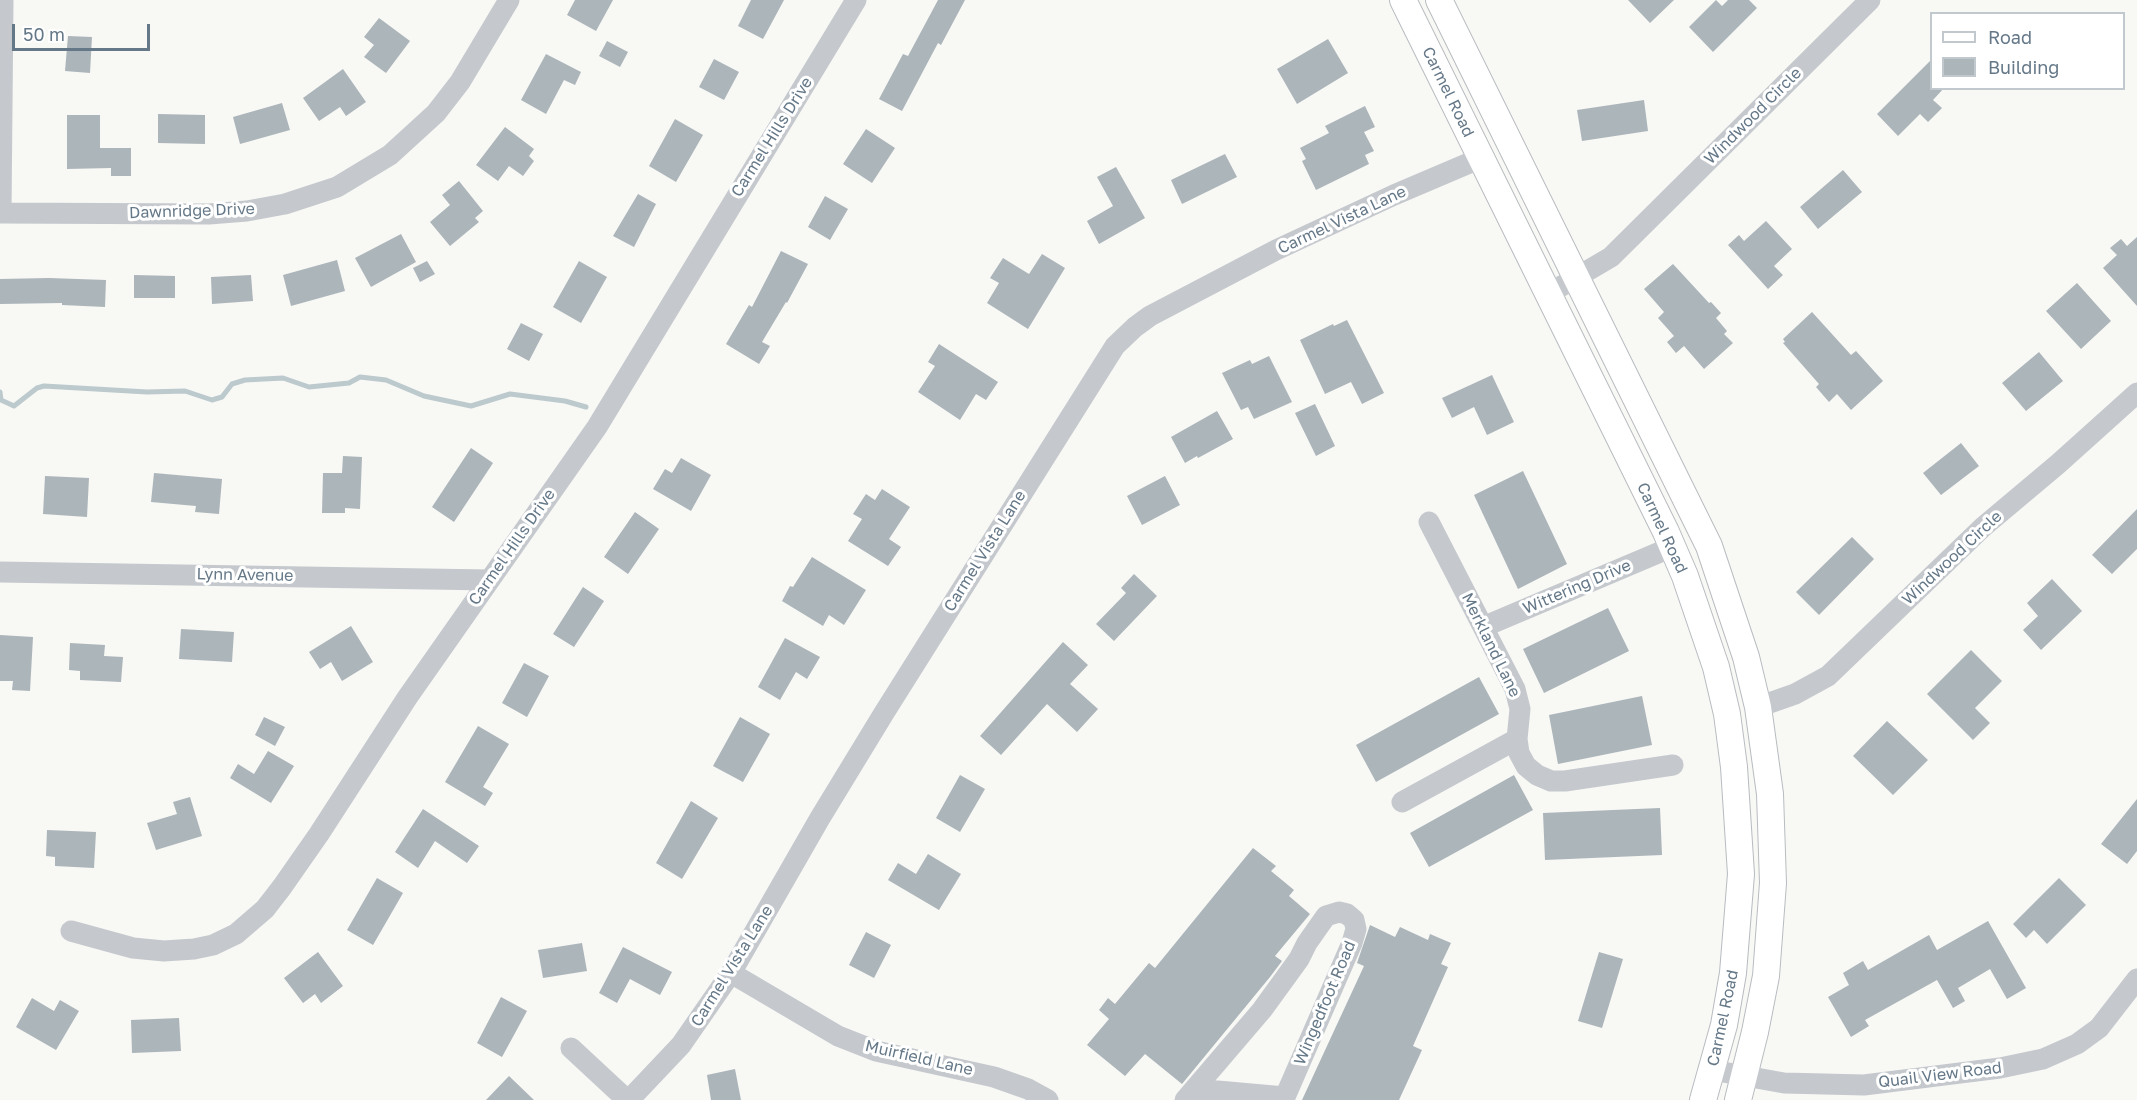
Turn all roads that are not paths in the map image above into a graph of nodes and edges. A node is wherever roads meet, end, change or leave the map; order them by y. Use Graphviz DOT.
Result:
graph roads {
  1 [pos="3,0"];
  2 [pos="509,0"];
  3 [pos="856,0"];
  4 [pos="1403,0"];
  5 [pos="1439,0"];
  6 [pos="1870,0"];
  7 [pos="1481,158"];
  8 [pos="1,213"];
  9 [pos="1577,279"];
  10 [pos="1548,294"];
  11 [pos="2137,393"];
  12 [pos="1429,522"];
  13 [pos="1672,547"];
  14 [pos="0,572"];
  15 [pos="489,580"];
  16 [pos="1482,627"];
  17 [pos="1758,707"];
  18 [pos="1517,739"];
  19 [pos="1673,765"];
  20 [pos="1402,802"];
  21 [pos="71,931"];
  22 [pos="731,973"];
  23 [pos="2137,979"];
  24 [pos="571,1048"];
  25 [pos="1712,1070"];
  26 [pos="1741,1088"];
  27 [pos="1190,1094"];
  28 [pos="628,1100"];
  29 [pos="1048,1100"];
  30 [pos="1703,1100"];
  1 -- 8 [label="street"];
  2 -- 8 [label="street, Dawnridge Drive"];
  3 -- 15 [label="street, Carmel Hills Drive"];
  4 -- 7 [label="main road, Carmel Road"];
  5 -- 9 [label="main road, Carmel Road"];
  6 -- 9 [label="street, Windwood Circle"];
  7 -- 10 [label="main road, Carmel Road"];
  7 -- 22 [label="street, Carmel Vista Lane"];
  9 -- 10 [label="street, Windwood Circle"];
  9 -- 17 [label="main road, Carmel Road"];
  10 -- 13 [label="main road, Carmel Road"];
  11 -- 17 [label="street, Windwood Circle"];
  12 -- 16 [label="street, Merkland Lane"];
  13 -- 16 [label="street, Wittering Drive"];
  13 -- 25 [label="main road, Carmel Road"];
  14 -- 15 [label="street, Lynn Avenue"];
  15 -- 21 [label="street, Carmel Hills Drive"];
  16 -- 18 [label="street, Merkland Lane"];
  17 -- 26 [label="main road, Carmel Road"];
  18 -- 19 [label="street, Merkland Lane"];
  18 -- 20 [label="street"];
  22 -- 28 [label="street, Carmel Vista Lane"];
  22 -- 29 [label="street, Muirfield Lane"];
  23 -- 26 [label="street, Quail View Road"];
  24 -- 28 [label="street"];
  25 -- 26 [label="street, Quail View Road"];
  25 -- 30 [label="main road, Carmel Road"];
  27 -- 27 [label="street, Wingedfoot Road"];
}
